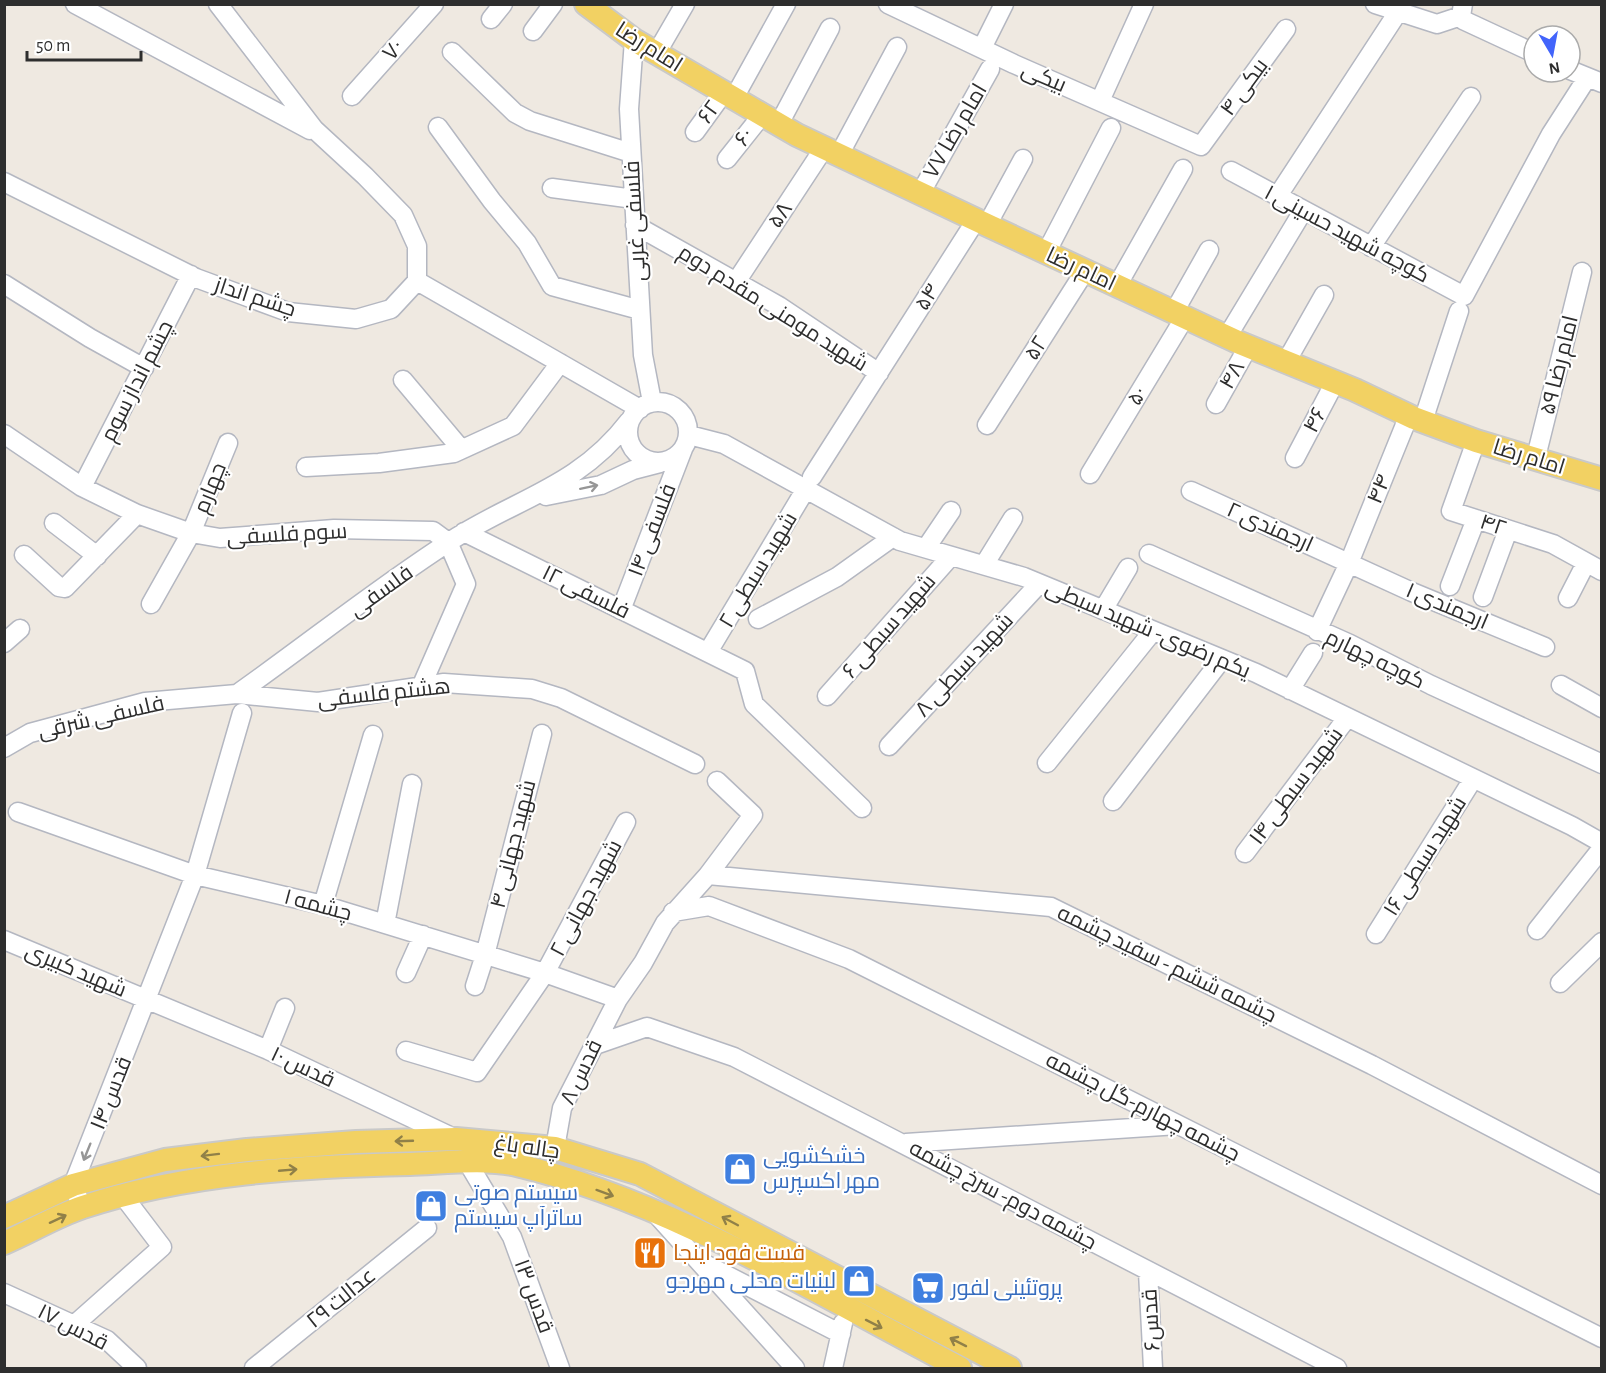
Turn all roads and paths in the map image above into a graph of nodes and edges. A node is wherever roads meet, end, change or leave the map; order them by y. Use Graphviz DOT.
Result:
graph roads {
  1 [pos="75,4"];
  2 [pos="218,4"];
  3 [pos="434,4"];
  4 [pos="554,4"];
  5 [pos="586,4"];
  6 [pos="685,4"];
  7 [pos="786,4"];
  8 [pos="888,4"];
  9 [pos="1005,4"];
  10 [pos="1144,4"];
  11 [pos="1375,4"];
  12 [pos="1462,10"];
  13 [pos="1398,12"];
  14 [pos="830,27"];
  15 [pos="1286,29"];
  16 [pos="533,31"];
  17 [pos="634,40"];
  18 [pos="897,46"];
  19 [pos="1522,47"];
  20 [pos="982,48"];
  21 [pos="452,52"];
  22 [pos="657,54"];
  23 [pos="990,69"];
  24 [pos="1586,77"];
  25 [pos="729,95"];
  26 [pos="352,96"];
  27 [pos="1471,97"];
  28 [pos="1100,101"];
  29 [pos="770,119"];
  30 [pos="438,127"];
  31 [pos="1111,128"];
  32 [pos="695,132"];
  33 [pos="322,136"];
  34 [pos="1201,146"];
  35 [pos="832,151"];
  36 [pos="632,153"];
  37 [pos="726,159"];
  38 [pos="1023,159"];
  39 [pos="1183,169"];
  40 [pos="1231,171"];
  41 [pos="4,182"];
  42 [pos="552,188"];
  43 [pos="920,194"];
  44 [pos="1277,198"];
  45 [pos="634,199"];
  46 [pos="1303,211"];
  47 [pos="981,223"];
  48 [pos="635,225"];
  49 [pos="1371,247"];
  50 [pos="1209,250"];
  51 [pos="1046,253"];
  52 [pos="1085,271"];
  53 [pos="1582,272"];
  54 [pos="191,275"];
  55 [pos="417,281"];
  56 [pos="736,282"];
  57 [pos="4,284"];
  58 [pos="1117,286"];
  59 [pos="1324,296"];
  60 [pos="1461,304"];
  61 [pos="640,310"];
  62 [pos="1179,315"];
  63 [pos="1227,337"];
  64 [pos="1248,347"];
  65 [pos="1286,362"];
  66 [pos="560,363"];
  67 [pos="144,368"];
  68 [pos="879,373"];
  69 [pos="403,380"];
  70 [pos="1335,382"];
  71 [pos="1216,404"];
  72 [pos="640,411"];
  73 [pos="1416,418"];
  74 [pos="987,424"];
  75 [pos="4,434"];
  76 [pos="1476,441"];
  77 [pos="686,442"];
  78 [pos="228,443"];
  79 [pos="461,449"];
  80 [pos="1536,457"];
  81 [pos="1295,458"];
  82 [pos="665,462"];
  83 [pos="306,467"];
  84 [pos="1090,474"];
  85 [pos="1602,479"];
  86 [pos="809,482"];
  87 [pos="82,487"];
  88 [pos="1191,492"];
  89 [pos="532,499"];
  90 [pos="951,511"];
  91 [pos="137,514"];
  92 [pos="1013,518"];
  93 [pos="1476,519"];
  94 [pos="54,523"];
  95 [pos="1508,530"];
  96 [pos="191,532"];
  97 [pos="464,532"];
  98 [pos="893,537"];
  99 [pos="448,542"];
  100 [pos="926,548"];
  101 [pos="1149,554"];
  102 [pos="24,555"];
  103 [pos="97,556"];
  104 [pos="951,556"];
  105 [pos="1349,563"];
  106 [pos="984,565"];
  107 [pos="1594,567"];
  108 [pos="1128,568"];
  109 [pos="1039,584"];
  110 [pos="1450,586"];
  111 [pos="1483,597"];
  112 [pos="1568,598"];
  113 [pos="151,604"];
  114 [pos="621,610"];
  115 [pos="1103,610"];
  116 [pos="758,619"];
  117 [pos="20,629"];
  118 [pos="1153,631"];
  119 [pos="1317,631"];
  120 [pos="4,642"];
  121 [pos="1545,647"];
  122 [pos="708,652"];
  123 [pos="1313,653"];
  124 [pos="1221,659"];
  125 [pos="1561,685"];
  126 [pos="421,687"];
  127 [pos="1290,690"];
  128 [pos="237,694"];
  129 [pos="827,696"];
  130 [pos="1602,708"];
  131 [pos="242,712"];
  132 [pos="1347,718"];
  133 [pos="542,734"];
  134 [pos="373,735"];
  135 [pos="889,746"];
  136 [pos="4,748"];
  137 [pos="1047,763"];
  138 [pos="695,764"];
  139 [pos="1602,764"];
  140 [pos="1473,779"];
  141 [pos="717,781"];
  142 [pos="412,784"];
  143 [pos="1113,801"];
  144 [pos="862,808"];
  145 [pos="18,812"];
  146 [pos="626,822"];
  147 [pos="1602,843"];
  148 [pos="1602,848"];
  149 [pos="1245,853"];
  150 [pos="195,875"];
  151 [pos="708,875"];
  152 [pos="323,905"];
  153 [pos="674,912"];
  154 [pos="385,924"];
  155 [pos="1537,930"];
  156 [pos="1376,934"];
  157 [pos="423,935"];
  158 [pos="4,940"];
  159 [pos="1602,942"];
  160 [pos="485,955"];
  161 [pos="406,973"];
  162 [pos="545,973"];
  163 [pos="1560,983"];
  164 [pos="475,986"];
  165 [pos="618,999"];
  166 [pos="148,1000"];
  167 [pos="285,1008"];
  168 [pos="595,1045"];
  169 [pos="268,1050"];
  170 [pos="406,1051"];
  171 [pos="1180,1125"];
  172 [pos="456,1139"];
  173 [pos="904,1143"];
  174 [pos="555,1148"];
  175 [pos="468,1163"];
  176 [pos="73,1185"];
  177 [pos="1602,1185"];
  178 [pos="124,1197"];
  179 [pos="82,1207"];
  180 [pos="655,1213"];
  181 [pos="4,1217"];
  182 [pos="427,1228"];
  183 [pos="4,1244"];
  184 [pos="693,1258"];
  185 [pos="1148,1272"];
  186 [pos="4,1293"];
  187 [pos="846,1309"];
  188 [pos="74,1325"];
  189 [pos="841,1334"];
  190 [pos="1602,1338"];
  191 [pos="556,1366"];
  192 [pos="137,1368"];
  193 [pos="254,1368"];
  194 [pos="795,1368"];
  195 [pos="834,1368"];
  196 [pos="960,1368"];
  197 [pos="1010,1368"];
  198 [pos="1153,1368"];
  199 [pos="1337,1368"];
  1 -- 33 [label="street"];
  2 -- 33 [label="street"];
  3 -- 26 [label="street, ۷۰"];
  4 -- 16 [label="street"];
  5 -- 17 [label="main road, امام رضا"];
  6 -- 22 [label="street"];
  7 -- 25 [label="street, ۶۲"];
  8 -- 20 [label="street, بیکی"];
  9 -- 20 [label="street"];
  10 -- 28 [label="street"];
  11 -- 13 [label="street"];
  12 -- 13 [label="street"];
  12 -- 19 [label="street"];
  13 -- 44 [label="street"];
  14 -- 29 [label="street, ۶۰"];
  15 -- 34 [label="street, ۴ بیکی"];
  17 -- 22 [label="main road, امام رضا"];
  17 -- 36 [label="street, فلسفی غربی"];
  18 -- 35 [label="street, ۵۸"];
  20 -- 28 [label="street, بیکی"];
  21 -- 36 [label="street"];
  22 -- 25 [label="main road, امام رضا"];
  23 -- 43 [label="street, امام رضا ۷۷"];
  24 -- 60 [label="street, ۴۴"];
  25 -- 29 [label="main road, امام رضا"];
  25 -- 32 [label="street, ۶۲"];
  27 -- 49 [label="street"];
  28 -- 34 [label="street, بیکی"];
  29 -- 35 [label="main road, امام رضا"];
  29 -- 37 [label="street, ۶۰"];
  30 -- 61 [label="street"];
  31 -- 51 [label="street"];
  33 -- 55 [label="street"];
  35 -- 43 [label="main road, امام رضا"];
  35 -- 56 [label="street, ۵۸"];
  36 -- 45 [label="street, فلسفی غربی"];
  38 -- 47 [label="street, ۵۴"];
  39 -- 58 [label="street"];
  40 -- 44 [label="street, کوچه شهید حسینی ۱"];
  41 -- 54 [label="street, چشم انداز"];
  42 -- 45 [label="street"];
  43 -- 47 [label="main road, امام رضا"];
  44 -- 46 [label="street, کوچه شهید حسینی ۱"];
  45 -- 48 [label="street, فلسفی غربی"];
  46 -- 49 [label="street, کوچه شهید حسینی ۱"];
  46 -- 63 [label="street"];
  47 -- 51 [label="main road, امام رضا"];
  47 -- 68 [label="street, ۵۴"];
  48 -- 56 [label="street, شهید مومنی مقدم دوم"];
  48 -- 61 [label="street, فلسفی غربی"];
  49 -- 60 [label="street, کوچه شهید حسینی ۱"];
  50 -- 62 [label="street, ۵۰"];
  51 -- 52 [label="main road, امام رضا"];
  52 -- 58 [label="main road, امام رضا"];
  52 -- 74 [label="street, ۵۲"];
  53 -- 80 [label="street, ۵۹ امام رضا"];
  54 -- 55 [label="street, چشم انداز"];
  54 -- 67 [label="street, چشم انداز سوم"];
  55 -- 66 [label="street"];
  56 -- 68 [label="street, شهید مومنی مقدم دوم"];
  57 -- 67 [label="street"];
  58 -- 62 [label="main road, امام رضا"];
  59 -- 65 [label="street"];
  60 -- 73 [label="street, ۴۴"];
  61 -- 72 [label="street, فلسفی غربی"];
  62 -- 63 [label="main road, امام رضا"];
  62 -- 84 [label="street, ۵۰"];
  63 -- 64 [label="main road, امام رضا"];
  64 -- 65 [label="main road, امام رضا"];
  64 -- 71 [label="street, ۴۸"];
  65 -- 70 [label="main road, امام رضا"];
  66 -- 72 [label="street"];
  66 -- 79 [label="street"];
  67 -- 87 [label="street, چشم انداز سوم"];
  68 -- 86 [label="street, ۵۴"];
  69 -- 79 [label="street"];
  70 -- 73 [label="main road, امام رضا"];
  70 -- 81 [label="street, ۴۶"];
  72 -- 77 [label="street"];
  72 -- 82 [label="street"];
  72 -- 89 [label="street"];
  73 -- 76 [label="main road, امام رضا"];
  73 -- 105 [label="street, ۴۴"];
  75 -- 87 [label="street, سوم فلسفی"];
  76 -- 80 [label="main road, امام رضا"];
  76 -- 93 [label="street, ۴۲"];
  77 -- 82 [label="street"];
  77 -- 86 [label="street, یکم رضوی- شهید سبطی"];
  77 -- 114 [label="street, ۱۴ فلسفی"];
  78 -- 96 [label="street, چهارم"];
  79 -- 83 [label="street"];
  80 -- 85 [label="main road, امام رضا"];
  89 -- 82 [label="street, one-way"];
  86 -- 98 [label="street, یکم رضوی- شهید سبطی"];
  86 -- 122 [label="street, ۲ شهید سبطی"];
  87 -- 91 [label="street, سوم فلسفی"];
  88 -- 105 [label="street, ۲ ارجمندی"];
  89 -- 97 [label="street, فلسفی"];
  90 -- 100 [label="street"];
  91 -- 96 [label="street, سوم فلسفی"];
  91 -- 103 [label="street"];
  92 -- 106 [label="street"];
  93 -- 95 [label="street, ۴۲"];
  93 -- 110 [label="street"];
  94 -- 103 [label="street"];
  95 -- 107 [label="street, ۴۲"];
  95 -- 111 [label="street"];
  96 -- 99 [label="street, سوم فلسفی"];
  96 -- 113 [label="street, چهارم"];
  97 -- 99 [label="street, فلسفی"];
  97 -- 114 [label="street, ۱۲ فلسفی"];
  98 -- 100 [label="street, یکم رضوی- شهید سبطی"];
  98 -- 116 [label="street"];
  99 -- 126 [label="street"];
  99 -- 128 [label="street, فلسفی"];
  100 -- 104 [label="street, یکم رضوی- شهید سبطی"];
  101 -- 119 [label="street, کوچه چهارم"];
  102 -- 103 [label="street"];
  104 -- 106 [label="street, یکم رضوی- شهید سبطی"];
  104 -- 129 [label="street, ۶ شهید سبطی"];
  105 -- 119 [label="street, ۴۴"];
  105 -- 121 [label="street, ۱ ارجمندی"];
  106 -- 109 [label="street, یکم رضوی- شهید سبطی"];
  107 -- 112 [label="street"];
  108 -- 115 [label="street"];
  109 -- 115 [label="street, یکم رضوی- شهید سبطی"];
  109 -- 135 [label="street, ۸ شهید سبطی"];
  114 -- 122 [label="street, ۱۲ فلسفی"];
  115 -- 118 [label="street, یکم رضوی- شهید سبطی"];
  117 -- 120 [label="street"];
  118 -- 124 [label="street, یکم رضوی- شهید سبطی"];
  118 -- 137 [label="street"];
  119 -- 139 [label="street, کوچه چهارم"];
  122 -- 144 [label="street, ۱۲ فلسفی"];
  123 -- 127 [label="street"];
  124 -- 127 [label="street, یکم رضوی- شهید سبطی"];
  124 -- 143 [label="street"];
  125 -- 130 [label="street"];
  126 -- 128 [label="street, هشتم فلسفی"];
  126 -- 138 [label="street, هشتم فلسفی"];
  127 -- 132 [label="street, یکم رضوی- شهید سبطی"];
  128 -- 136 [label="street, فلسفی شرقی"];
  131 -- 150 [label="street, قدس ۱۴"];
  132 -- 140 [label="street, یکم رضوی- شهید سبطی"];
  132 -- 149 [label="street, شهید سبطی ۱۴"];
  133 -- 160 [label="street, ۴ شهید جهانی"];
  134 -- 152 [label="street"];
  140 -- 147 [label="street, یکم رضوی- شهید سبطی"];
  140 -- 156 [label="street, شهید سبطی ۱۶"];
  141 -- 151 [label="street"];
  142 -- 154 [label="street"];
  145 -- 150 [label="street, چشمه ۱"];
  146 -- 162 [label="street, ۲ شهید جهانی"];
  148 -- 155 [label="street"];
  150 -- 152 [label="street, چشمه ۱"];
  150 -- 166 [label="street, قدس ۱۴"];
  151 -- 153 [label="street"];
  151 -- 177 [label="street, چشمه ششم - سفید چشمه"];
  152 -- 154 [label="street, چشمه ۱"];
  153 -- 165 [label="street, قدس ۸"];
  153 -- 171 [label="street, چشمه چهارم-گل چشمه"];
  154 -- 157 [label="street, چشمه ۱"];
  157 -- 160 [label="street, چشمه ۱"];
  157 -- 161 [label="street"];
  158 -- 166 [label="street, شهید کبیری"];
  159 -- 163 [label="street"];
  160 -- 162 [label="street, چشمه ۱"];
  160 -- 164 [label="street, ۴ شهید جهانی"];
  162 -- 165 [label="street, چشمه ۱"];
  162 -- 170 [label="street, ۲ شهید جهانی"];
  165 -- 168 [label="street, قدس ۸"];
  166 -- 169 [label="street, قدس ۱۰"];
  166 -- 176 [label="street, قدس ۱۴, one-way"];
  167 -- 169 [label="street"];
  168 -- 173 [label="street, چشمه دوم- سرخ چشمه"];
  168 -- 174 [label="street, قدس ۸"];
  169 -- 172 [label="street, قدس ۱۰"];
  171 -- 173 [label="street"];
  171 -- 190 [label="street, چشمه چهارم-گل چشمه"];
  172 -- 174 [label="main road, چاله باغ"];
  172 -- 176 [label="main road, چاله باغ, one-way"];
  173 -- 185 [label="street, چشمه دوم- سرخ چشمه"];
  197 -- 174 [label="main road, چاله باغ, one-way"];
  178 -- 175 [label="main road, چاله باغ, one-way"];
  175 -- 180 [label="main road, چاله باغ, one-way"];
  175 -- 191 [label="street, قدس ۱۳"];
  176 -- 179 [label="street"];
  176 -- 181 [label="main road, چاله باغ"];
  178 -- 179 [label="main road, چاله باغ"];
  178 -- 188 [label="street"];
  183 -- 179 [label="main road, چاله باغ, one-way"];
  180 -- 184 [label="street"];
  180 -- 187 [label="main road, چاله باغ"];
  182 -- 193 [label="street, عدالت ۲۹"];
  184 -- 189 [label="street"];
  184 -- 194 [label="street"];
  185 -- 198 [label="street, قدس۶"];
  185 -- 199 [label="street, چشمه دوم- سرخ چشمه"];
  186 -- 188 [label="street, قدس ۱۷"];
  187 -- 189 [label="street"];
  187 -- 196 [label="main road, چاله باغ, one-way"];
  188 -- 192 [label="street, قدس ۱۷"];
  189 -- 195 [label="street"];
}
